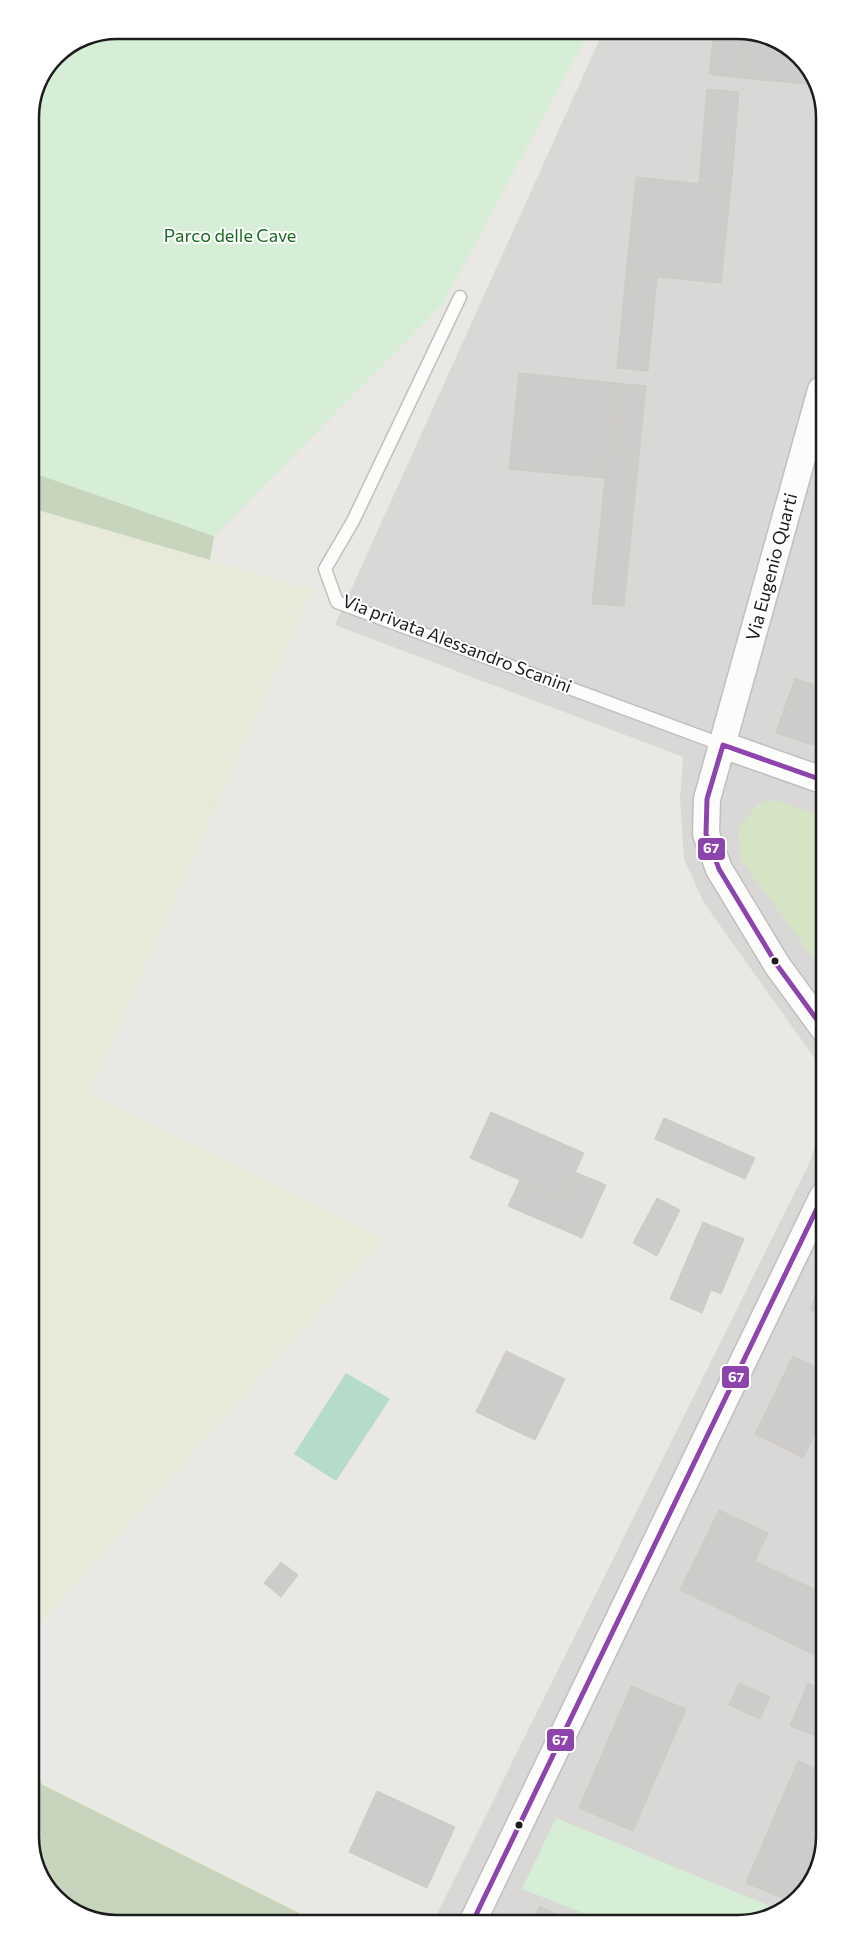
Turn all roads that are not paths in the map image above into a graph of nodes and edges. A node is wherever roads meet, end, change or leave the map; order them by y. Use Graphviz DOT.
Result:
graph roads {
  1 [pos="460,297"];
  2 [pos="816,408"];
  3 [pos="723,745"];
  4 [pos="816,778"];
  5 [pos="816,1018"];
  6 [pos="816,1210"];
  7 [pos="476,1915"];
  1 -- 3 [label="lane, Via privata Alessandro Scanini"];
  2 -- 3 [label="street, Via Eugenio Quarti"];
  3 -- 4 [label="street, Via privata Alessandro Scanini"];
  3 -- 5 [label="street"];
  6 -- 7 [label="street"];
}
